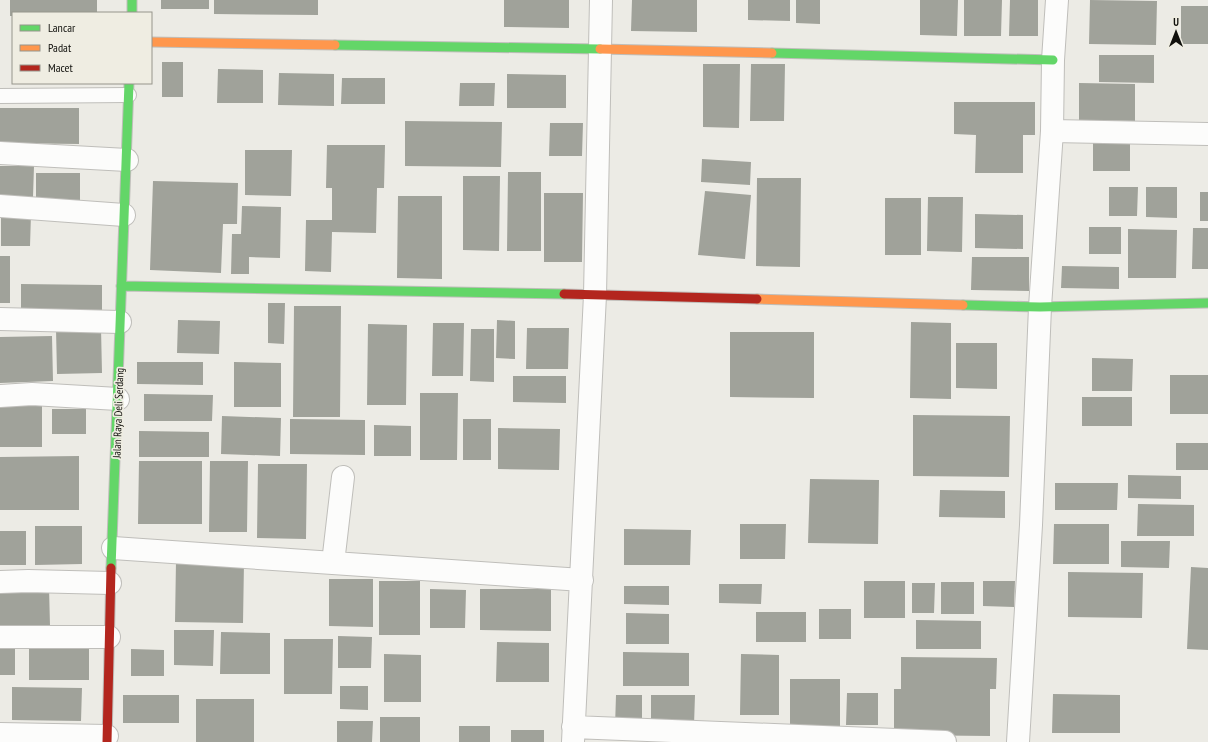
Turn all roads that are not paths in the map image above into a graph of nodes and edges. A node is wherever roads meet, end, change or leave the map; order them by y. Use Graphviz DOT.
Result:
graph roads {
  1 [pos="132,0"];
  2 [pos="601,0"];
  3 [pos="1057,0"];
  4 [pos="132,12"];
  5 [pos="152,42"];
  6 [pos="600,49"];
  7 [pos="1053,60"];
  8 [pos="129,89"];
  9 [pos="0,96"];
  10 [pos="1052,131"];
  11 [pos="1208,134"];
  12 [pos="0,153"];
  13 [pos="127,160"];
  14 [pos="0,206"];
  15 [pos="124,215"];
  16 [pos="121,286"];
  17 [pos="595,295"];
  18 [pos="1208,303"];
  19 [pos="1040,308"];
  20 [pos="0,319"];
  21 [pos="120,322"];
  22 [pos="0,396"];
  23 [pos="118,399"];
  24 [pos="343,477"];
  25 [pos="113,548"];
  26 [pos="333,563"];
  27 [pos="582,580"];
  28 [pos="0,582"];
  29 [pos="110,583"];
  30 [pos="0,637"];
  31 [pos="109,637"];
  32 [pos="0,734"];
  33 [pos="573,735"];
  34 [pos="107,739"];
  35 [pos="945,742"];
  36 [pos="1018,742"];
  1 -- 4 [label="street"];
  2 -- 6 [label="street"];
  3 -- 7 [label="street"];
  5 -- 6 [label="street"];
  6 -- 7 [label="street"];
  6 -- 17 [label="street"];
  7 -- 10 [label="street"];
  8 -- 9 [label="lane"];
  8 -- 13 [label="street, Jalan Raya Deli Serdang"];
  10 -- 11 [label="street"];
  10 -- 19 [label="street"];
  12 -- 13 [label="street"];
  13 -- 15 [label="street, Jalan Raya Deli Serdang"];
  14 -- 15 [label="street"];
  15 -- 16 [label="street, Jalan Raya Deli Serdang"];
  16 -- 17 [label="street"];
  16 -- 21 [label="street, Jalan Raya Deli Serdang"];
  17 -- 19 [label="street"];
  17 -- 27 [label="street"];
  18 -- 19 [label="street"];
  19 -- 36 [label="street"];
  20 -- 21 [label="street"];
  21 -- 23 [label="street, Jalan Raya Deli Serdang"];
  22 -- 23 [label="street"];
  23 -- 25 [label="street, Jalan Raya Deli Serdang"];
  24 -- 26 [label="street"];
  25 -- 26 [label="street"];
  25 -- 29 [label="street, Jalan Raya Deli Serdang"];
  26 -- 27 [label="street"];
  27 -- 33 [label="street"];
  28 -- 29 [label="street"];
  29 -- 31 [label="street, Jalan Raya Deli Serdang"];
  30 -- 31 [label="street"];
  31 -- 34 [label="street, Jalan Raya Deli Serdang"];
  32 -- 34 [label="street"];
  33 -- 35 [label="street"];
}
